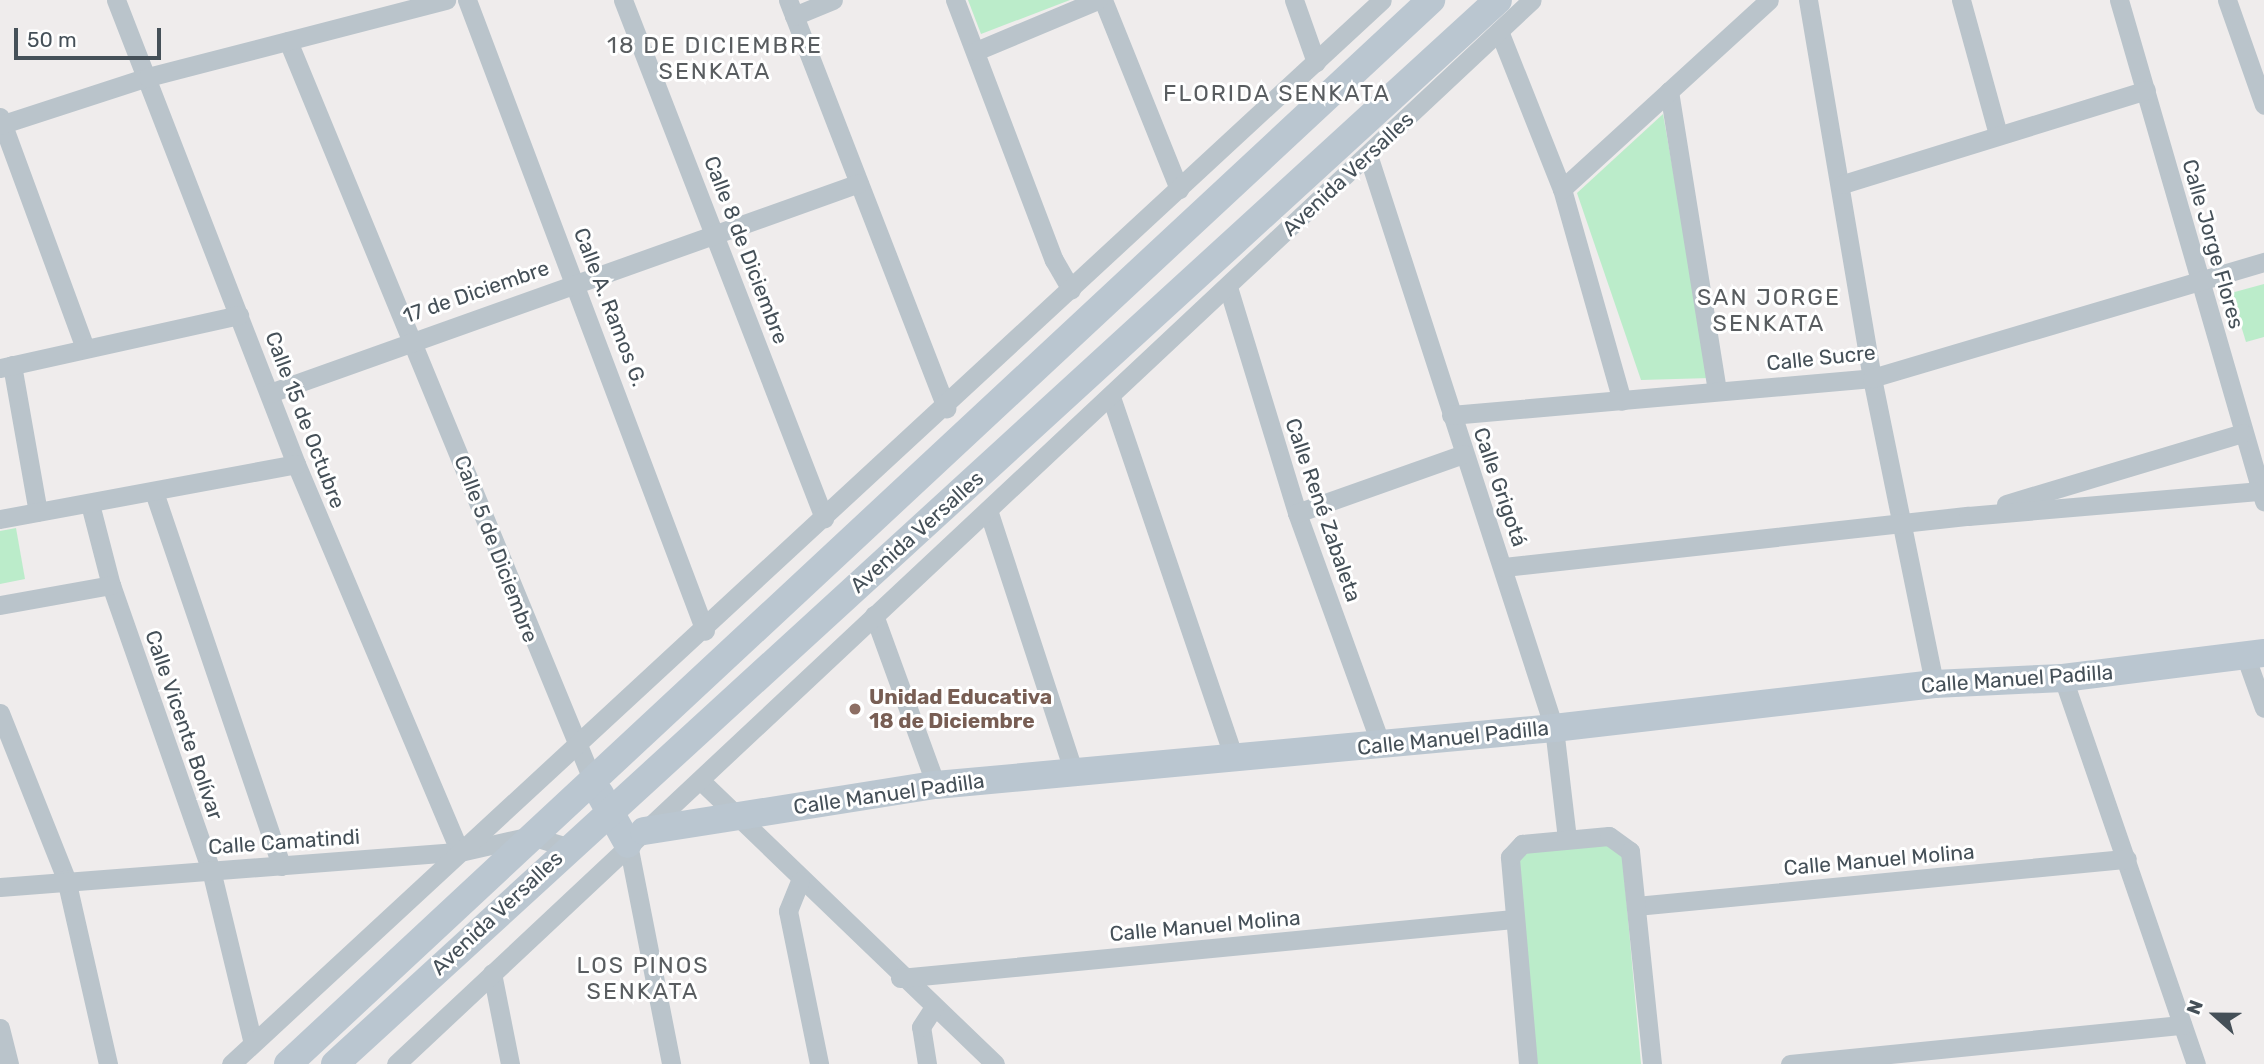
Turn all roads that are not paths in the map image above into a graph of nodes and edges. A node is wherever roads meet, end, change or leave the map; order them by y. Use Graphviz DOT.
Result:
graph roads {
  1 [pos="116,0"];
  2 [pos="446,0"];
  3 [pos="467,0"];
  4 [pos="622,0"];
  5 [pos="833,0"];
  6 [pos="955,0"];
  7 [pos="1100,0"];
  8 [pos="1294,0"];
  9 [pos="1382,0"];
  10 [pos="1431,0"];
  11 [pos="1498,0"];
  12 [pos="1532,0"];
  13 [pos="1769,0"];
  14 [pos="1808,0"];
  15 [pos="1961,0"];
  16 [pos="2119,0"];
  17 [pos="2227,0"];
  18 [pos="791,8"];
  19 [pos="1499,31"];
  20 [pos="288,41"];
  21 [pos="976,51"];
  22 [pos="1316,62"];
  23 [pos="148,77"];
  24 [pos="2146,90"];
  25 [pos="1669,91"];
  26 [pos="2264,105"];
  27 [pos="1,122"];
  28 [pos="1998,134"];
  29 [pos="1368,155"];
  30 [pos="859,183"];
  31 [pos="1843,184"];
  32 [pos="1562,188"];
  33 [pos="1180,189"];
  34 [pos="716,232"];
  35 [pos="2264,262"];
  36 [pos="577,281"];
  37 [pos="2199,285"];
  38 [pos="1228,287"];
  39 [pos="1071,290"];
  40 [pos="239,315"];
  41 [pos="413,338"];
  42 [pos="85,348"];
  43 [pos="6,366"];
  44 [pos="1872,378"];
  45 [pos="1717,390"];
  46 [pos="270,393"];
  47 [pos="1111,397"];
  48 [pos="1622,401"];
  49 [pos="946,408"];
  50 [pos="1451,415"];
  51 [pos="2243,433"];
  52 [pos="1464,454"];
  53 [pos="296,464"];
  54 [pos="154,492"];
  55 [pos="2262,496"];
  56 [pos="90,504"];
  57 [pos="38,512"];
  58 [pos="989,513"];
  59 [pos="1297,513"];
  60 [pos="1968,516"];
  61 [pos="824,518"];
  62 [pos="0,519"];
  63 [pos="1902,525"];
  64 [pos="1504,567"];
  65 [pos="111,584"];
  66 [pos="0,605"];
  67 [pos="874,615"];
  68 [pos="705,631"];
  69 [pos="2255,654"];
  70 [pos="2063,678"];
  71 [pos="1934,684"];
  72 [pos="2264,708"];
  73 [pos="0,713"];
  74 [pos="1554,728"];
  75 [pos="1381,745"];
  76 [pos="574,749"];
  77 [pos="1234,758"];
  78 [pos="1074,773"];
  79 [pos="592,779"];
  80 [pos="701,781"];
  81 [pos="936,785"];
  82 [pos="609,810"];
  83 [pos="734,817"];
  84 [pos="531,836"];
  85 [pos="636,837"];
  86 [pos="1567,839"];
  87 [pos="568,847"];
  88 [pos="460,852"];
  89 [pos="2127,859"];
  90 [pos="281,866"];
  91 [pos="211,870"];
  92 [pos="66,879"];
  93 [pos="800,881"];
  94 [pos="0,887"];
  95 [pos="1636,906"];
  96 [pos="1513,919"];
  97 [pos="492,973"];
  98 [pos="900,978"];
  99 [pos="934,1007"];
  100 [pos="2182,1025"];
  101 [pos="0,1028"];
  102 [pos="253,1043"];
  103 [pos="9,1064"];
  104 [pos="108,1064"];
  105 [pos="231,1064"];
  106 [pos="288,1064"];
  107 [pos="335,1064"];
  108 [pos="396,1064"];
  109 [pos="510,1064"];
  110 [pos="671,1064"];
  111 [pos="819,1064"];
  112 [pos="926,1064"];
  113 [pos="995,1064"];
  114 [pos="1528,1064"];
  115 [pos="1652,1064"];
  116 [pos="1790,1064"];
  117 [pos="2196,1064"];
  1 -- 23 [label="street, Calle 15 de Octubre"];
  2 -- 20 [label="street"];
  3 -- 36 [label="street, Calle A. Ramos G."];
  4 -- 34 [label="street, Calle 8 de Diciembre"];
  5 -- 18 [label="street"];
  6 -- 21 [label="street"];
  7 -- 21 [label="street"];
  7 -- 33 [label="street"];
  8 -- 22 [label="street"];
  9 -- 22 [label="street"];
  10 -- 79 [label="street, Avenida Versalles"];
  11 -- 82 [label="street, Avenida Versalles"];
  12 -- 19 [label="street, Avenida Versalles"];
  13 -- 25 [label="street"];
  14 -- 31 [label="street"];
  15 -- 28 [label="street"];
  16 -- 24 [label="street, Calle Jorge Flores"];
  17 -- 26 [label="street"];
  18 -- 30 [label="street"];
  19 -- 29 [label="street, Avenida Versalles"];
  19 -- 32 [label="street"];
  20 -- 23 [label="street"];
  20 -- 41 [label="street, Calle 5 de Diciembre"];
  21 -- 39 [label="street"];
  22 -- 33 [label="street"];
  23 -- 27 [label="street"];
  23 -- 40 [label="street, Calle 15 de Octubre"];
  24 -- 28 [label="street"];
  24 -- 37 [label="street, Calle Jorge Flores"];
  25 -- 32 [label="street"];
  25 -- 45 [label="street"];
  27 -- 42 [label="street"];
  28 -- 31 [label="street"];
  29 -- 38 [label="street, Avenida Versalles"];
  29 -- 50 [label="street, Calle Grigotá"];
  30 -- 34 [label="street, 17 de Diciembre"];
  30 -- 49 [label="street"];
  31 -- 44 [label="street"];
  32 -- 48 [label="street"];
  33 -- 39 [label="street"];
  34 -- 36 [label="street, 17 de Diciembre"];
  34 -- 61 [label="street, Calle 8 de Diciembre"];
  35 -- 37 [label="street, Calle Sucre"];
  36 -- 41 [label="street, 17 de Diciembre"];
  36 -- 68 [label="street, Calle A. Ramos G."];
  37 -- 44 [label="street, Calle Sucre"];
  37 -- 51 [label="street, Calle Jorge Flores"];
  38 -- 47 [label="street, Avenida Versalles"];
  38 -- 59 [label="street, Calle René Zabaleta"];
  39 -- 49 [label="street"];
  40 -- 42 [label="street"];
  40 -- 46 [label="street, Calle 15 de Octubre"];
  41 -- 46 [label="street, 17 de Diciembre"];
  41 -- 76 [label="street, Calle 5 de Diciembre"];
  42 -- 43 [label="street"];
  43 -- 57 [label="street"];
  44 -- 45 [label="street, Calle Sucre"];
  44 -- 63 [label="street"];
  45 -- 48 [label="street, Calle Sucre"];
  46 -- 53 [label="street, Calle 15 de Octubre"];
  47 -- 58 [label="street, Avenida Versalles"];
  47 -- 77 [label="street"];
  48 -- 50 [label="street, Calle Sucre"];
  49 -- 61 [label="street"];
  50 -- 52 [label="street, Calle Grigotá"];
  51 -- 55 [label="street, Calle Jorge Flores"];
  51 -- 60 [label="street"];
  52 -- 59 [label="street"];
  52 -- 64 [label="street, Calle Grigotá"];
  53 -- 54 [label="street"];
  53 -- 88 [label="street, Calle 15 de Octubre"];
  54 -- 56 [label="street"];
  54 -- 90 [label="street"];
  55 -- 60 [label="street"];
  56 -- 57 [label="street"];
  56 -- 65 [label="street, Calle Vicente Bolívar"];
  57 -- 62 [label="street"];
  58 -- 67 [label="street, Avenida Versalles"];
  58 -- 78 [label="street"];
  59 -- 75 [label="street, Calle René Zabaleta"];
  60 -- 63 [label="street"];
  61 -- 68 [label="street"];
  63 -- 64 [label="street"];
  63 -- 71 [label="street"];
  64 -- 74 [label="street, Calle Grigotá"];
  65 -- 66 [label="street"];
  65 -- 91 [label="street, Calle Vicente Bolívar"];
  67 -- 80 [label="street, Avenida Versalles"];
  67 -- 81 [label="street"];
  68 -- 76 [label="street"];
  69 -- 70 [label="street, Calle Manuel Padilla"];
  69 -- 72 [label="street"];
  70 -- 71 [label="street, Calle Manuel Padilla"];
  70 -- 89 [label="street"];
  71 -- 74 [label="street, Calle Manuel Padilla"];
  73 -- 92 [label="street"];
  74 -- 75 [label="street, Calle Manuel Padilla"];
  74 -- 86 [label="street, Calle Grigotá"];
  75 -- 77 [label="street, Calle Manuel Padilla"];
  76 -- 79 [label="street, Calle 5 de Diciembre"];
  76 -- 88 [label="street"];
  77 -- 78 [label="street, Calle Manuel Padilla"];
  78 -- 81 [label="street, Calle Manuel Padilla"];
  79 -- 82 [label="street, Calle 5 de Diciembre"];
  79 -- 84 [label="street, Avenida Versalles"];
  80 -- 83 [label="street"];
  80 -- 85 [label="street, Avenida Versalles"];
  81 -- 83 [label="street, Calle Manuel Padilla"];
  82 -- 85 [label="street, Calle 5 de Diciembre"];
  82 -- 87 [label="street, Avenida Versalles"];
  83 -- 85 [label="street, Calle Manuel Padilla"];
  83 -- 93 [label="street"];
  84 -- 87 [label="street, Calle Camatindi"];
  84 -- 88 [label="street, Calle Camatindi"];
  84 -- 106 [label="street, Avenida Versalles"];
  85 -- 97 [label="street, Avenida Versalles"];
  85 -- 110 [label="street, Calle 5 de Diciembre"];
  86 -- 95 [label="street"];
  86 -- 96 [label="street"];
  87 -- 107 [label="street, Avenida Versalles"];
  88 -- 90 [label="street, Calle Camatindi"];
  88 -- 102 [label="street"];
  89 -- 95 [label="street, Calle Manuel Molina"];
  89 -- 100 [label="street"];
  90 -- 91 [label="street, Calle Camatindi"];
  91 -- 92 [label="street, Calle Camatindi"];
  91 -- 102 [label="street, Calle Vicente Bolívar"];
  92 -- 94 [label="street, Calle Camatindi"];
  92 -- 104 [label="street"];
  93 -- 98 [label="street"];
  93 -- 111 [label="street"];
  95 -- 115 [label="street"];
  96 -- 98 [label="street, Calle Manuel Molina"];
  96 -- 114 [label="street"];
  97 -- 108 [label="street, Avenida Versalles"];
  97 -- 109 [label="street"];
  98 -- 99 [label="street"];
  99 -- 112 [label="street"];
  99 -- 113 [label="street"];
  100 -- 116 [label="street"];
  100 -- 117 [label="street"];
  101 -- 103 [label="street"];
  102 -- 105 [label="street"];
}
